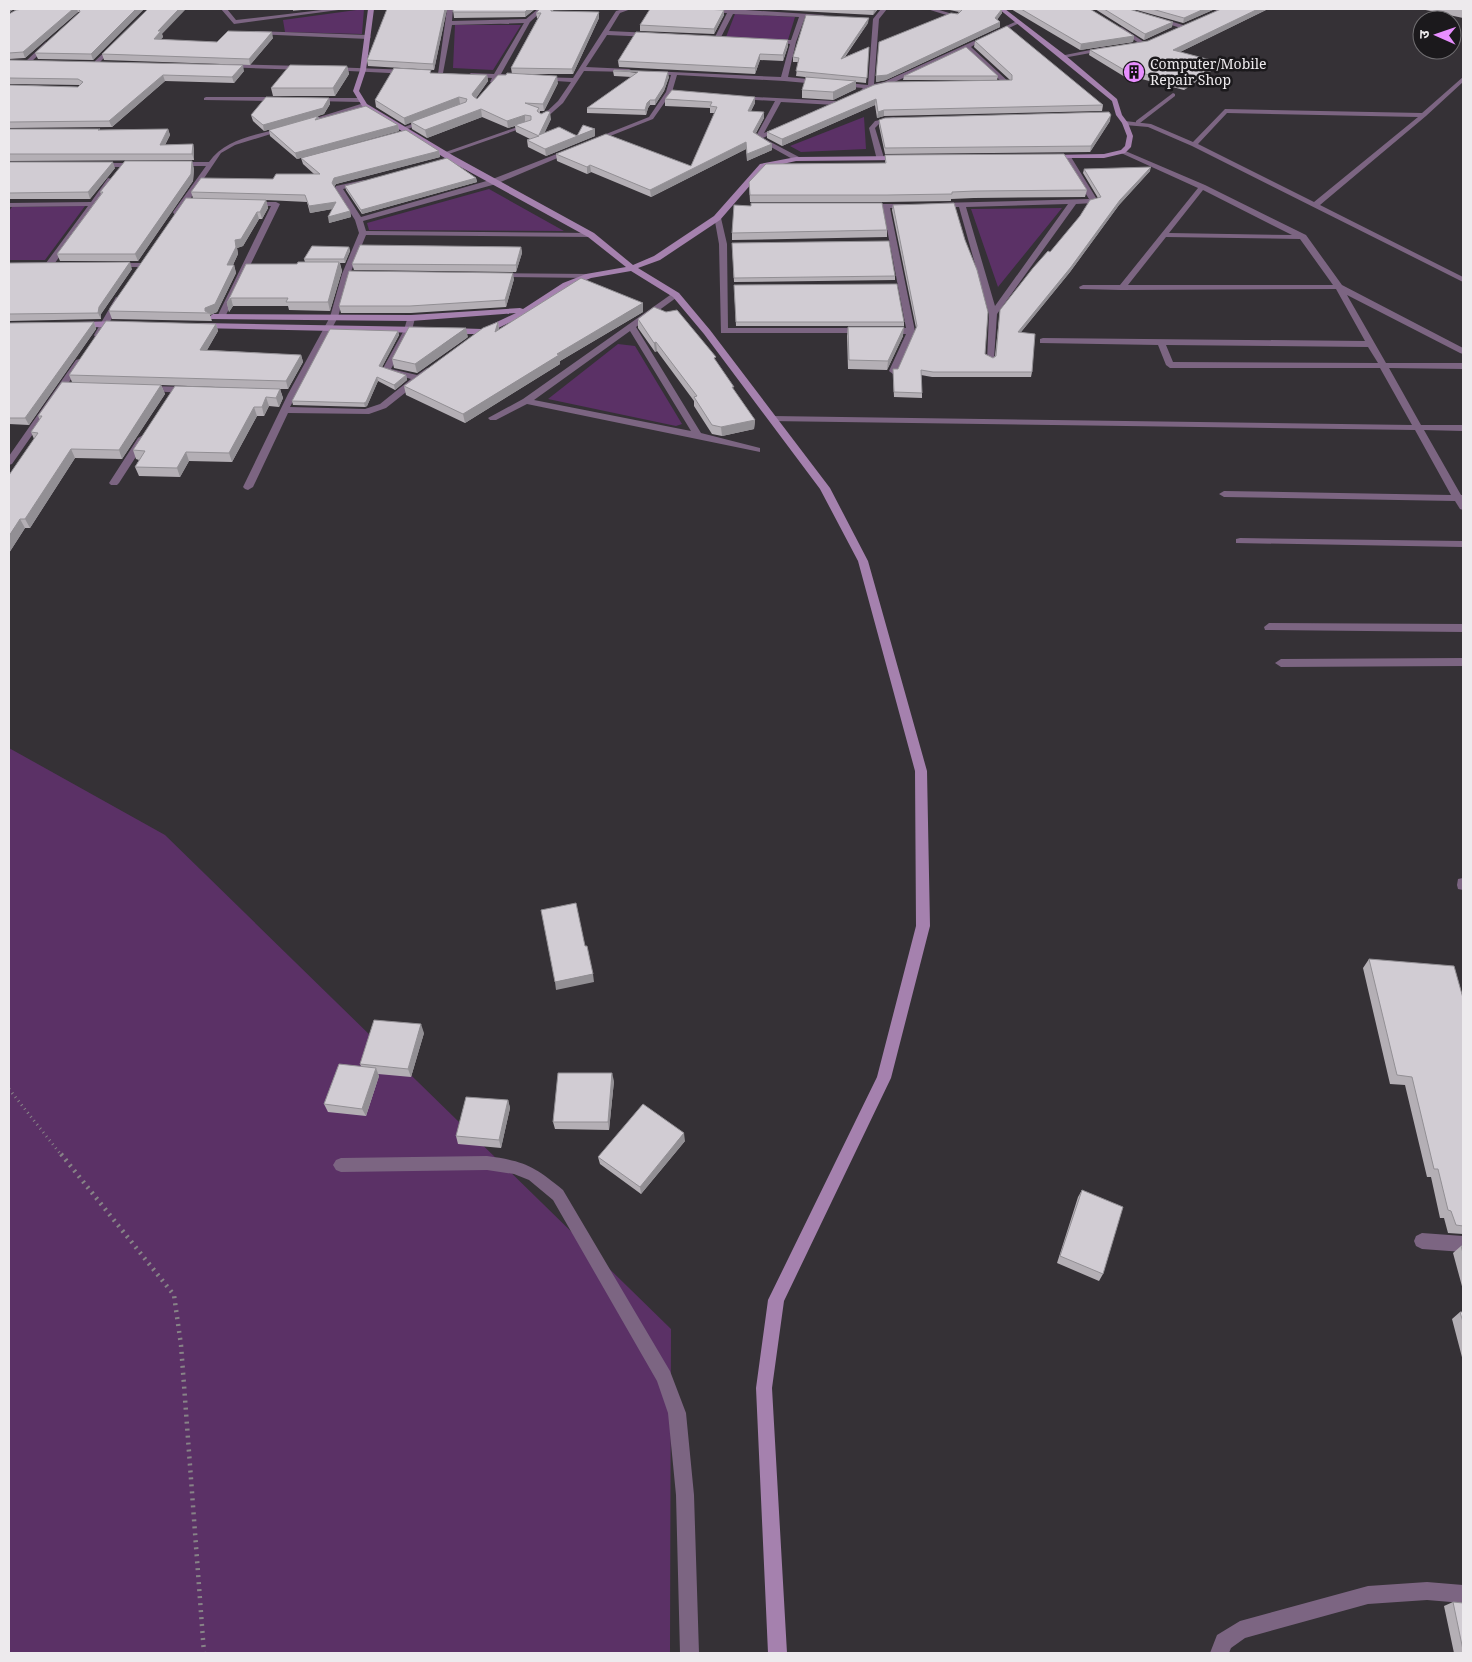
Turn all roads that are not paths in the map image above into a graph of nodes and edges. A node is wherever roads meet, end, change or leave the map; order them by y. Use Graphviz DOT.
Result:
graph roads {
  1 [pos="224,9"];
  2 [pos="282,9"];
  3 [pos="343,9"];
  4 [pos="371,9"];
  5 [pos="450,9"];
  6 [pos="541,9"];
  7 [pos="628,9"];
  8 [pos="675,9"];
  9 [pos="884,9"];
  10 [pos="930,9"];
  11 [pos="1002,9"];
  12 [pos="731,11"];
  13 [pos="803,14"];
  14 [pos="287,15"];
  15 [pos="276,16"];
  16 [pos="830,16"];
  17 [pos="956,16"];
  18 [pos="1148,17"];
  19 [pos="867,18"];
  20 [pos="876,19"];
  21 [pos="528,21"];
  22 [pos="450,22"];
  23 [pos="1019,22"];
  24 [pos="1112,24"];
  25 [pos="1191,24"];
  26 [pos="1184,27"];
  27 [pos="1176,30"];
  28 [pos="248,33"];
  29 [pos="604,33"];
  30 [pos="272,34"];
  31 [pos="57,35"];
  32 [pos="123,36"];
  33 [pos="660,36"];
  34 [pos="368,37"];
  35 [pos="707,38"];
  36 [pos="716,39"];
  37 [pos="726,39"];
  38 [pos="1152,40"];
  39 [pos="764,41"];
  40 [pos="793,42"];
  41 [pos="1144,44"];
  42 [pos="1135,45"];
  43 [pos="966,46"];
  44 [pos="1108,49"];
  45 [pos="1063,56"];
  46 [pos="18,62"];
  47 [pos="28,62"];
  48 [pos="38,62"];
  49 [pos="88,62"];
  50 [pos="97,62"];
  51 [pos="107,63"];
  52 [pos="216,66"];
  53 [pos="314,68"];
  54 [pos="324,69"];
  55 [pos="582,69"];
  56 [pos="363,70"];
  57 [pos="421,72"];
  58 [pos="638,72"];
  59 [pos="647,72"];
  60 [pos="430,73"];
  61 [pos="440,73"];
  62 [pos="675,73"];
  63 [pos="450,74"];
  64 [pos="459,74"];
  65 [pos="498,76"];
  66 [pos="517,77"];
  67 [pos="536,78"];
  68 [pos="784,79"];
  69 [pos="575,80"];
  70 [pos="1463,80"];
  71 [pos="886,84"];
  72 [pos="905,84"];
  73 [pos="990,84"];
  74 [pos="871,87"];
  75 [pos="488,89"];
  76 [pos="669,92"];
  77 [pos="679,93"];
  78 [pos="856,93"];
  79 [pos="729,96"];
  80 [pos="1173,96"];
  81 [pos="206,99"];
  82 [pos="292,100"];
  83 [pos="312,100"];
  84 [pos="778,100"];
  85 [pos="842,100"];
  86 [pos="362,102"];
  87 [pos="834,104"];
  88 [pos="818,111"];
  89 [pos="1110,115"];
  90 [pos="1119,115"];
  91 [pos="1424,115"];
  92 [pos="437,116"];
  93 [pos="542,118"];
  94 [pos="904,118"];
  95 [pos="1125,122"];
  96 [pos="1138,122"];
  97 [pos="792,123"];
  98 [pos="528,125"];
  99 [pos="403,132"];
  100 [pos="758,138"];
  101 [pos="589,143"];
  102 [pos="1194,145"];
  103 [pos="581,146"];
  104 [pos="1124,152"];
  105 [pos="1038,157"];
  106 [pos="1068,157"];
  107 [pos="446,158"];
  108 [pos="880,158"];
  109 [pos="910,158"];
  110 [pos="796,159"];
  111 [pos="85,164"];
  112 [pos="172,164"];
  113 [pos="211,164"];
  114 [pos="124,165"];
  115 [pos="143,165"];
  116 [pos="367,180"];
  117 [pos="493,182"];
  118 [pos="1202,188"];
  119 [pos="1074,201"];
  120 [pos="183,202"];
  121 [pos="192,203"];
  122 [pos="92,204"];
  123 [pos="239,204"];
  124 [pos="9,205"];
  125 [pos="934,205"];
  126 [pos="962,205"];
  127 [pos="728,206"];
  128 [pos="738,206"];
  129 [pos="857,206"];
  130 [pos="886,206"];
  131 [pos="915,206"];
  132 [pos="1314,206"];
  133 [pos="173,218"];
  134 [pos="717,218"];
  135 [pos="359,220"];
  136 [pos="363,233"];
  137 [pos="591,235"];
  138 [pos="1163,235"];
  139 [pos="1303,237"];
  140 [pos="883,241"];
  141 [pos="893,241"];
  142 [pos="723,244"];
  143 [pos="733,244"];
  144 [pos="148,257"];
  145 [pos="58,265"];
  146 [pos="105,265"];
  147 [pos="246,267"];
  148 [pos="255,267"];
  149 [pos="339,267"];
  150 [pos="632,268"];
  151 [pos="347,270"];
  152 [pos="355,274"];
  153 [pos="492,275"];
  154 [pos="589,276"];
  155 [pos="1463,280"];
  156 [pos="892,284"];
  157 [pos="902,284"];
  158 [pos="724,286"];
  159 [pos="734,286"];
  160 [pos="1083,287"];
  161 [pos="1339,287"];
  162 [pos="1121,288"];
  163 [pos="122,294"];
  164 [pos="676,295"];
  165 [pos="528,310"];
  166 [pos="993,314"];
  167 [pos="126,316"];
  168 [pos="202,317"];
  169 [pos="334,317"];
  170 [pos="221,318"];
  171 [pos="411,318"];
  172 [pos="107,320"];
  173 [pos="69,321"];
  174 [pos="135,324"];
  175 [pos="193,326"];
  176 [pos="631,326"];
  177 [pos="328,328"];
  178 [pos="408,330"];
  179 [pos="724,331"];
  180 [pos="871,331"];
  181 [pos="881,331"];
  182 [pos="910,331"];
  183 [pos="483,332"];
  184 [pos="707,332"];
  185 [pos="95,340"];
  186 [pos="1043,341"];
  187 [pos="1160,342"];
  188 [pos="466,344"];
  189 [pos="1371,344"];
  190 [pos="1463,351"];
  191 [pos="84,355"];
  192 [pos="990,359"];
  193 [pos="1383,366"];
  194 [pos="1463,366"];
  195 [pos="434,367"];
  196 [pos="893,371"];
  197 [pos="418,378"];
  198 [pos="136,388"];
  199 [pos="203,391"];
  200 [pos="526,401"];
  201 [pos="285,410"];
  202 [pos="493,418"];
  203 [pos="772,419"];
  204 [pos="1419,427"];
  205 [pos="1463,428"];
  206 [pos="149,429"];
  207 [pos="698,435"];
  208 [pos="757,450"];
  209 [pos="9,462"];
  210 [pos="114,483"];
  211 [pos="248,487"];
  212 [pos="1224,494"];
  213 [pos="1461,498"];
  214 [pos="1463,507"];
  215 [pos="1240,541"];
  216 [pos="1463,544"];
  217 [pos="1269,627"];
  218 [pos="1463,628"];
  219 [pos="1281,662"];
  220 [pos="1463,662"];
  221 [pos="341,1165"];
  222 [pos="1422,1241"];
  223 [pos="1463,1244"];
  224 [pos="1463,1594"];
  225 [pos="690,1653"];
  226 [pos="778,1653"];
  227 [pos="1220,1653"];
  1 -- 15 [label="street"];
  2 -- 14 [label="street"];
  3 -- 14 [label="street"];
  4 -- 34 [label="street"];
  5 -- 22 [label="street"];
  6 -- 21 [label="street"];
  7 -- 29 [label="street"];
  8 -- 12 [label="street"];
  9 -- 20 [label="street"];
  10 -- 17 [label="street"];
  11 -- 23 [label="street"];
  12 -- 13 [label="street"];
  12 -- 36 [label="street"];
  13 -- 16 [label="street"];
  13 -- 40 [label="street"];
  14 -- 15 [label="street"];
  15 -- 30 [label="street"];
  18 -- 26 [label="street"];
  19 -- 20 [label="street"];
  20 -- 74 [label="street"];
  21 -- 22 [label="street"];
  21 -- 65 [label="street"];
  22 -- 61 [label="street"];
  23 -- 43 [label="street"];
  23 -- 45 [label="street"];
  24 -- 41 [label="street"];
  25 -- 26 [label="street"];
  26 -- 27 [label="street"];
  28 -- 30 [label="street"];
  29 -- 33 [label="street"];
  29 -- 55 [label="street"];
  30 -- 34 [label="street"];
  31 -- 47 [label="street"];
  32 -- 50 [label="street"];
  34 -- 56 [label="street"];
  35 -- 36 [label="street"];
  36 -- 37 [label="street"];
  38 -- 41 [label="street"];
  39 -- 40 [label="street"];
  40 -- 68 [label="street"];
  41 -- 42 [label="street"];
  43 -- 71 [label="street"];
  43 -- 73 [label="street"];
  44 -- 45 [label="street"];
  45 -- 90 [label="street"];
  46 -- 47 [label="street"];
  47 -- 48 [label="street"];
  49 -- 50 [label="street"];
  50 -- 51 [label="street"];
  52 -- 53 [label="street"];
  54 -- 56 [label="street"];
  55 -- 58 [label="street"];
  55 -- 69 [label="street"];
  56 -- 57 [label="street"];
  56 -- 86 [label="street"];
  59 -- 62 [label="street"];
  60 -- 61 [label="street"];
  61 -- 63 [label="street"];
  62 -- 68 [label="street"];
  62 -- 76 [label="street"];
  64 -- 65 [label="street"];
  65 -- 66 [label="street"];
  65 -- 75 [label="street"];
  67 -- 69 [label="street"];
  68 -- 74 [label="street"];
  69 -- 93 [label="street"];
  70 -- 91 [label="street"];
  71 -- 72 [label="street"];
  71 -- 74 [label="street"];
  74 -- 78 [label="street"];
  76 -- 77 [label="street"];
  76 -- 101 [label="street"];
  79 -- 84 [label="street"];
  80 -- 96 [label="lane"];
  81 -- 82 [label="street"];
  83 -- 86 [label="street"];
  84 -- 87 [label="street"];
  84 -- 100 [label="street"];
  85 -- 87 [label="street"];
  86 -- 99 [label="street"];
  86 -- 113 [label="street"];
  87 -- 88 [label="street"];
  89 -- 90 [label="street"];
  90 -- 95 [label="street"];
  91 -- 102 [label="street"];
  91 -- 132 [label="street"];
  92 -- 99 [label="street"];
  94 -- 108 [label="street"];
  95 -- 96 [label="street"];
  95 -- 104 [label="street"];
  96 -- 102 [label="street"];
  97 -- 100 [label="street"];
  98 -- 107 [label="street"];
  99 -- 107 [label="street"];
  100 -- 110 [label="street"];
  102 -- 132 [label="street"];
  103 -- 117 [label="street"];
  104 -- 106 [label="street"];
  104 -- 118 [label="street"];
  105 -- 106 [label="street"];
  106 -- 119 [label="street"];
  107 -- 117 [label="street"];
  108 -- 109 [label="street"];
  108 -- 110 [label="street"];
  110 -- 127 [label="street"];
  111 -- 114 [label="street"];
  112 -- 113 [label="street"];
  113 -- 120 [label="street"];
  114 -- 115 [label="street"];
  114 -- 122 [label="street"];
  116 -- 135 [label="street"];
  117 -- 135 [label="street"];
  117 -- 137 [label="street"];
  118 -- 138 [label="street"];
  118 -- 139 [label="street"];
  119 -- 126 [label="street"];
  119 -- 166 [label="street"];
  120 -- 121 [label="street"];
  120 -- 133 [label="street"];
  122 -- 124 [label="street"];
  122 -- 145 [label="street"];
  123 -- 147 [label="street"];
  125 -- 126 [label="street"];
  126 -- 166 [label="street"];
  127 -- 128 [label="street"];
  127 -- 134 [label="street"];
  129 -- 130 [label="street"];
  130 -- 131 [label="street"];
  130 -- 141 [label="street"];
  132 -- 155 [label="street"];
  134 -- 142 [label="street"];
  134 -- 150 [label="street"];
  135 -- 136 [label="street"];
  136 -- 137 [label="street"];
  136 -- 151 [label="street"];
  137 -- 150 [label="street"];
  138 -- 139 [label="street"];
  138 -- 162 [label="street"];
  139 -- 161 [label="street"];
  140 -- 141 [label="street"];
  141 -- 157 [label="street"];
  142 -- 143 [label="street"];
  142 -- 158 [label="street"];
  144 -- 146 [label="street"];
  147 -- 148 [label="street"];
  147 -- 170 [label="street"];
  149 -- 151 [label="street"];
  150 -- 154 [label="street"];
  150 -- 164 [label="street"];
  151 -- 152 [label="street"];
  151 -- 169 [label="street"];
  153 -- 154 [label="street"];
  154 -- 165 [label="street"];
  156 -- 157 [label="street"];
  157 -- 182 [label="street"];
  158 -- 159 [label="street"];
  158 -- 179 [label="street"];
  160 -- 162 [label="street"];
  161 -- 162 [label="street"];
  161 -- 189 [label="street"];
  161 -- 190 [label="street"];
  163 -- 172 [label="street"];
  164 -- 176 [label="street"];
  164 -- 184 [label="street"];
  165 -- 171 [label="street"];
  165 -- 183 [label="street"];
  166 -- 192 [label="street"];
  167 -- 172 [label="street"];
  168 -- 170 [label="street"];
  169 -- 170 [label="street"];
  169 -- 171 [label="street"];
  169 -- 177 [label="street"];
  171 -- 178 [label="street"];
  172 -- 173 [label="street"];
  172 -- 174 [label="street"];
  172 -- 185 [label="street"];
  175 -- 177 [label="street"];
  176 -- 200 [label="street"];
  176 -- 207 [label="street"];
  177 -- 178 [label="street"];
  177 -- 201 [label="street"];
  178 -- 183 [label="street"];
  178 -- 197 [label="street"];
  179 -- 180 [label="street"];
  179 -- 184 [label="street"];
  181 -- 182 [label="street"];
  182 -- 196 [label="street"];
  183 -- 188 [label="street"];
  184 -- 203 [label="street"];
  186 -- 187 [label="street"];
  187 -- 189 [label="street"];
  187 -- 193 [label="street"];
  189 -- 193 [label="street"];
  191 -- 209 [label="street"];
  193 -- 194 [label="street"];
  193 -- 204 [label="street"];
  195 -- 197 [label="street"];
  197 -- 201 [label="street"];
  198 -- 199 [label="street"];
  200 -- 202 [label="street"];
  200 -- 207 [label="street"];
  201 -- 211 [label="street"];
  203 -- 204 [label="street"];
  203 -- 226 [label="street"];
  204 -- 205 [label="street"];
  204 -- 213 [label="street"];
  206 -- 210 [label="street"];
  207 -- 208 [label="street"];
  212 -- 213 [label="street"];
  213 -- 214 [label="street"];
  215 -- 216 [label="street"];
  217 -- 218 [label="street"];
  219 -- 220 [label="street"];
  221 -- 225 [label="street"];
  222 -- 223 [label="street"];
  224 -- 227 [label="street"];
}
